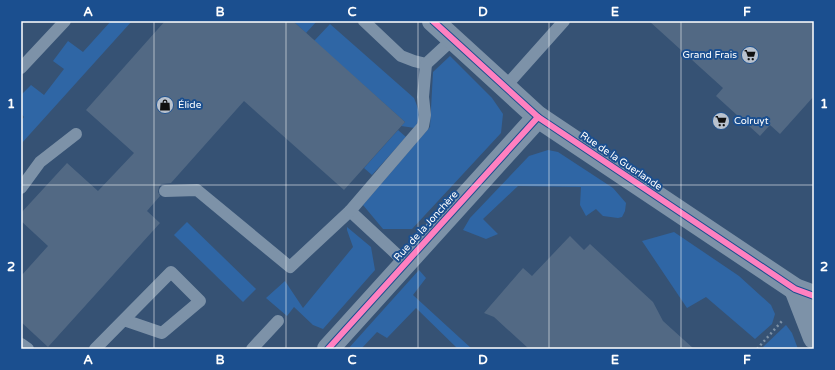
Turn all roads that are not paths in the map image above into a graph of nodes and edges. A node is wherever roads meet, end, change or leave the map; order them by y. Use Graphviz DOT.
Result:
graph roads {
  1 [pos="64,21"];
  2 [pos="364,21"];
  3 [pos="433,21"];
  4 [pos="564,21"];
  5 [pos="453,39"];
  6 [pos="426,64"];
  7 [pos="21,68"];
  8 [pos="506,87"];
  9 [pos="538,117"];
  10 [pos="76,134"];
  11 [pos="21,188"];
  12 [pos="165,191"];
  13 [pos="350,211"];
  14 [pos="406,263"];
  15 [pos="805,293"];
  16 [pos="124,320"];
  17 [pos="278,321"];
  18 [pos="814,338"];
  19 [pos="21,344"];
  20 [pos="28,349"];
  21 [pos="95,349"];
  22 [pos="252,349"];
  23 [pos="328,349"];
  1 -- 7 [label="lane"];
  2 -- 6 [label="lane"];
  3 -- 5 [label="street, Rue de la Guerlande"];
  4 -- 8 [label="lane"];
  5 -- 6 [label="lane"];
  5 -- 8 [label="street, Rue de la Guerlande"];
  6 -- 13 [label="lane"];
  8 -- 9 [label="street, Rue de la Guerlande"];
  9 -- 14 [label="street, Rue de la Jonchère"];
  9 -- 15 [label="street, Rue de la Guerlande"];
  10 -- 11 [label="lane"];
  12 -- 13 [label="lane"];
  13 -- 14 [label="lane"];
  14 -- 23 [label="street, Rue de la Jonchère"];
  15 -- 18 [label="street"];
  16 -- 16 [label="lane"];
  16 -- 21 [label="lane"];
  17 -- 22 [label="lane"];
  19 -- 20 [label="lane"];
}
